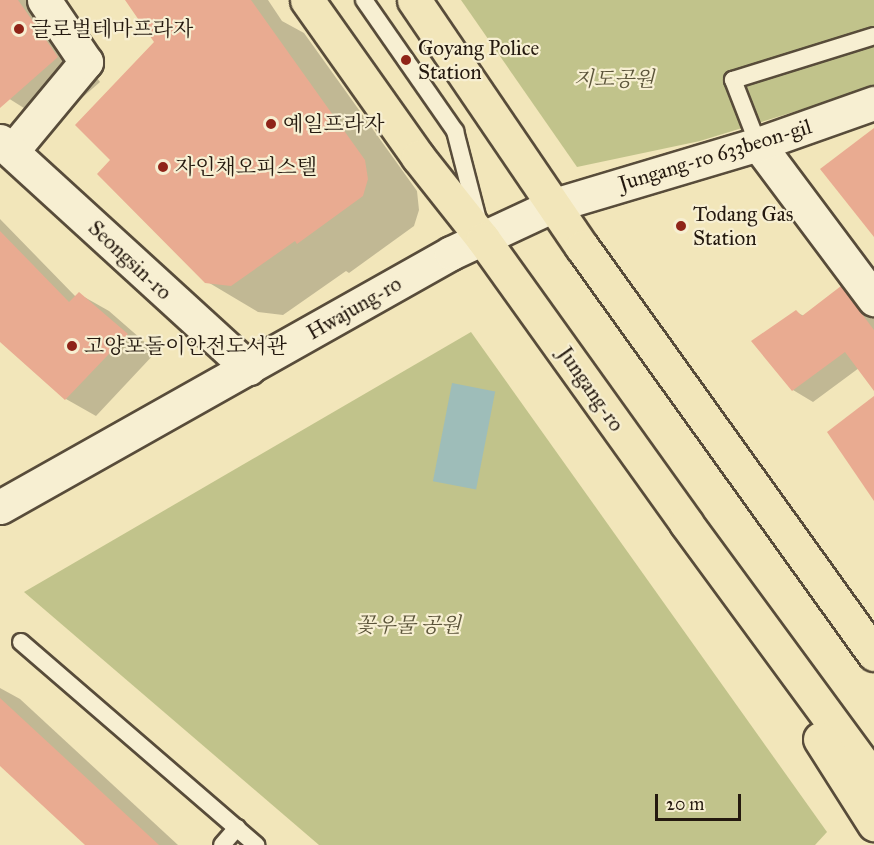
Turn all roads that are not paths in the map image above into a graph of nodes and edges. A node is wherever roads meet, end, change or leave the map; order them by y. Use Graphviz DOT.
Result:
graph roads {
  1 [pos="44,0"];
  2 [pos="307,0"];
  3 [pos="364,0"];
  4 [pos="414,0"];
  5 [pos="874,36"];
  6 [pos="874,104"];
  7 [pos="758,144"];
  8 [pos="6,146"];
  9 [pos="554,205"];
  10 [pos="483,239"];
  11 [pos="874,298"];
  12 [pos="249,369"];
  13 [pos="0,507"];
  14 [pos="686,523"];
  15 [pos="793,541"];
  16 [pos="874,628"];
  17 [pos="21,642"];
  18 [pos="874,654"];
  19 [pos="874,779"];
  20 [pos="874,824"];
  21 [pos="237,828"];
  22 [pos="222,845"];
  23 [pos="256,845"];
  1 -- 8 [label="street, Seongsin-ro"];
  2 -- 10 [label="main road, Jungang-ro"];
  3 -- 10 [label="lane"];
  4 -- 9 [label="main road"];
  5 -- 7 [label="lane"];
  6 -- 7 [label="street, Jungang-ro 633beon-gil"];
  7 -- 9 [label="street, Jungang-ro 633beon-gil"];
  7 -- 11 [label="street"];
  8 -- 12 [label="street, Seongsin-ro"];
  9 -- 10 [label="street, Hwajung-ro"];
  9 -- 15 [label="main road"];
  10 -- 12 [label="street, Hwajung-ro"];
  10 -- 14 [label="main road, Jungang-ro"];
  12 -- 13 [label="street, Hwajung-ro"];
  14 -- 19 [label="main road, Jungang-ro"];
  14 -- 20 [label="main road"];
  15 -- 16 [label="main road"];
  15 -- 18 [label="main road"];
  17 -- 21 [label="lane"];
  21 -- 22 [label="lane"];
  21 -- 23 [label="lane"];
}
